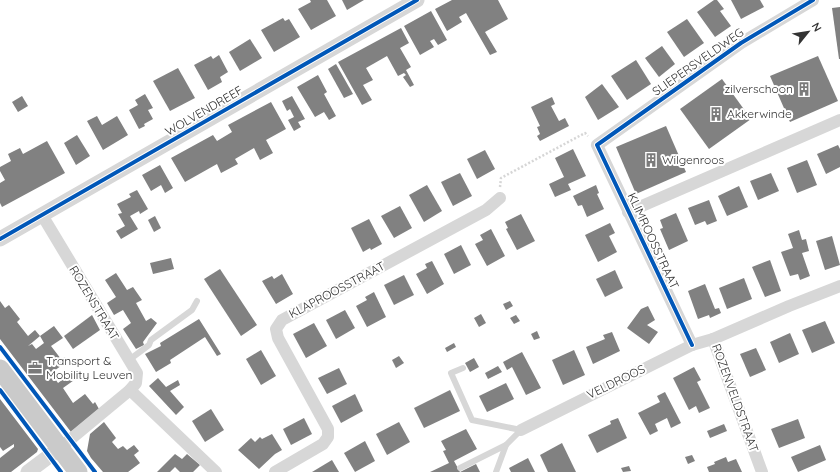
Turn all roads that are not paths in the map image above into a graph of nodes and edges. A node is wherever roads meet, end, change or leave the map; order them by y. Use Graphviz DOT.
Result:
graph roads {
  1 [pos="417,0"];
  2 [pos="814,0"];
  3 [pos="840,120"];
  4 [pos="597,145"];
  5 [pos="500,198"];
  6 [pos="628,212"];
  7 [pos="42,215"];
  8 [pos="0,239"];
  9 [pos="840,286"];
  10 [pos="197,300"];
  11 [pos="713,339"];
  12 [pos="692,345"];
  13 [pos="129,360"];
  14 [pos="464,368"];
  15 [pos="0,369"];
  16 [pos="130,390"];
  17 [pos="521,430"];
  18 [pos="506,445"];
  19 [pos="60,448"];
  20 [pos="460,468"];
  21 [pos="28,472"];
  22 [pos="78,472"];
  23 [pos="216,472"];
  24 [pos="275,472"];
  25 [pos="496,472"];
  26 [pos="762,472"];
  1 -- 7 [label="street, WOLVENDREEF"];
  2 -- 4 [label="street, SLIEPERSVELDWEG"];
  3 -- 6 [label="street"];
  4 -- 6 [label="street, KLIMROOSSTRAAT"];
  5 -- 24 [label="street, KLAPROOSSTRAAT"];
  6 -- 12 [label="street, KLIMROOSSTRAAT"];
  7 -- 8 [label="street, WOLVENDREEF"];
  7 -- 13 [label="street, ROZENSTRAAT"];
  9 -- 11 [label="street, ROZENVELDSTRAAT"];
  10 -- 13 [label="lane"];
  11 -- 12 [label="street, VELDROOS"];
  11 -- 26 [label="street, ROZENVELDSTRAAT"];
  12 -- 17 [label="street, VELDROOS"];
  13 -- 16 [label="street, ROZENSTRAAT"];
  14 -- 17 [label="lane"];
  15 -- 19 [label="main road"];
  16 -- 19 [label="street"];
  16 -- 23 [label="street"];
  17 -- 18 [label="lane"];
  18 -- 20 [label="lane"];
  18 -- 25 [label="lane"];
  19 -- 21 [label="street"];
  19 -- 22 [label="main road"];
}
